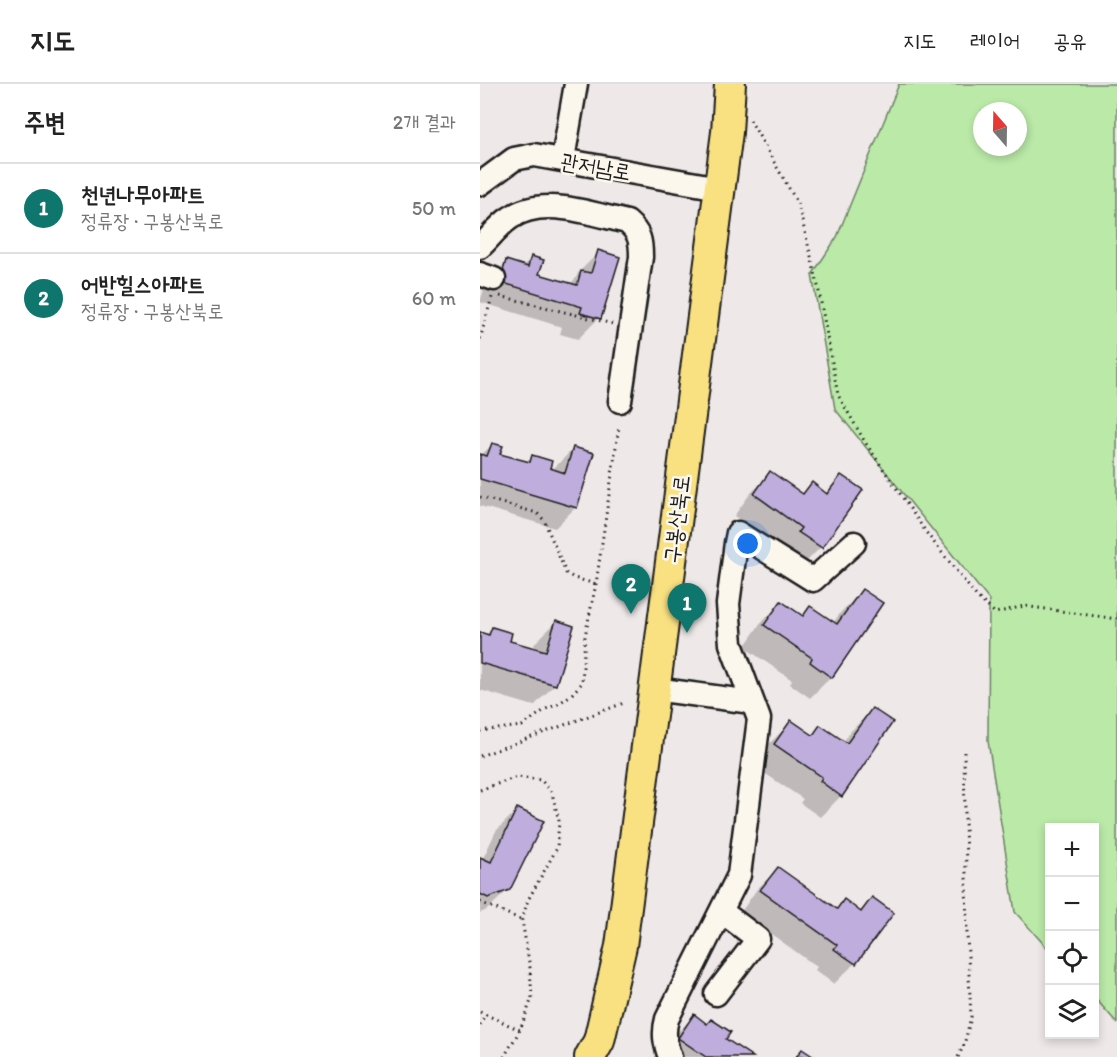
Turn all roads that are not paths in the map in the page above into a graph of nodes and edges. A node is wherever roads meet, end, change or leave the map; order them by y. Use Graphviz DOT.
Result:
graph roads {
  1 [pos="576,84"];
  2 [pos="730,84"];
  3 [pos="563,159"];
  4 [pos="480,184"];
  5 [pos="719,188"];
  6 [pos="480,247"];
  7 [pos="620,401"];
  8 [pos="854,543"];
  9 [pos="654,689"];
  10 [pos="752,702"];
  11 [pos="721,910"];
  12 [pos="716,994"];
  13 [pos="590,1057"];
  14 [pos="670,1057"];
  1 -- 3 [label="street"];
  2 -- 5 [label="main road, 구봉산북로"];
  3 -- 4 [label="street, 관저남로"];
  3 -- 5 [label="street, 관저남로"];
  5 -- 9 [label="main road, 구봉산북로"];
  6 -- 7 [label="street"];
  8 -- 10 [label="street"];
  9 -- 10 [label="street"];
  9 -- 13 [label="main road, 구봉산북로"];
  10 -- 11 [label="street"];
  11 -- 12 [label="street"];
  11 -- 14 [label="street"];
}
